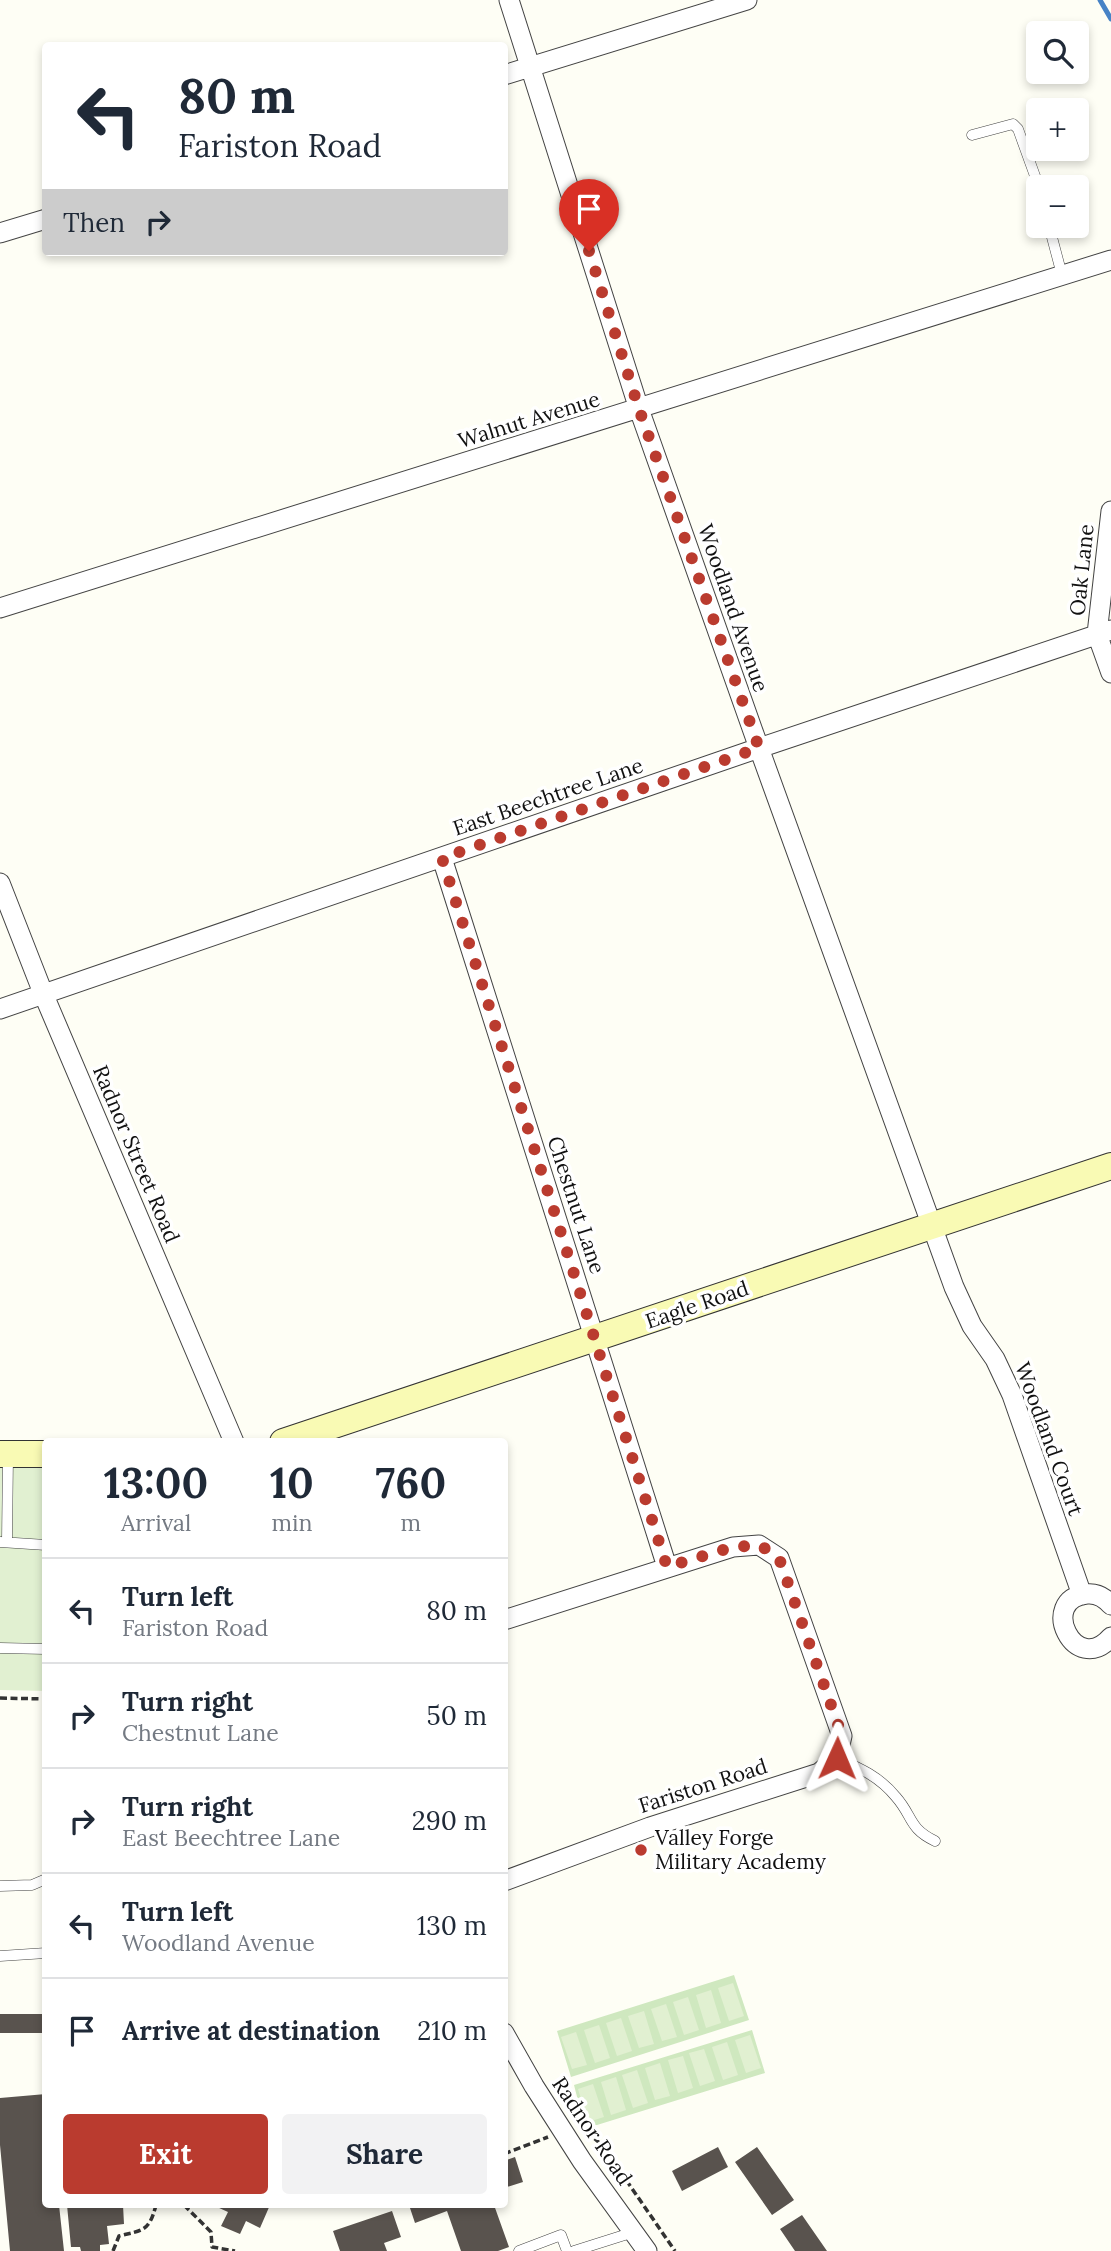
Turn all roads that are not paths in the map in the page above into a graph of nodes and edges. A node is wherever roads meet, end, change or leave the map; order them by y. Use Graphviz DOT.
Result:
graph roads {
  1 [pos="509,0"];
  2 [pos="747,0"];
  3 [pos="530,67"];
  4 [pos="508,74"];
  5 [pos="972,135"];
  6 [pos="1034,175"];
  7 [pos="42,220"];
  8 [pos="0,233"];
  9 [pos="1052,238"];
  10 [pos="1111,260"];
  11 [pos="1062,275"];
  12 [pos="639,409"];
  13 [pos="1111,511"];
  14 [pos="0,608"];
  15 [pos="1104,632"];
  16 [pos="1111,673"];
  17 [pos="759,748"];
  18 [pos="442,858"];
  19 [pos="0,883"];
  20 [pos="43,993"];
  21 [pos="0,1009"];
  22 [pos="1111,1166"];
  23 [pos="933,1226"];
  24 [pos="595,1339"];
  25 [pos="232,1438"];
  26 [pos="295,1438"];
  27 [pos="4,1454"];
  28 [pos="42,1454"];
  29 [pos="4,1542"];
  30 [pos="42,1545"];
  31 [pos="667,1567"];
  32 [pos="1082,1595"];
  33 [pos="1111,1605"];
  34 [pos="508,1619"];
  35 [pos="1111,1637"];
  36 [pos="0,1648"];
  37 [pos="42,1649"];
  38 [pos="837,1758"];
  39 [pos="934,1842"];
  40 [pos="508,1880"];
  41 [pos="42,1881"];
  42 [pos="0,1886"];
  43 [pos="42,1953"];
  44 [pos="0,1956"];
  45 [pos="508,2041"];
  46 [pos="634,2232"];
  47 [pos="519,2251"];
  48 [pos="567,2251"];
  49 [pos="574,2251"];
  50 [pos="647,2251"];
  1 -- 3 [label="street, Woodland Avenue"];
  2 -- 3 [label="street"];
  3 -- 4 [label="street"];
  3 -- 12 [label="street, Woodland Avenue"];
  5 -- 6 [label="lane"];
  7 -- 8 [label="street"];
  9 -- 11 [label="lane"];
  10 -- 11 [label="street, Walnut Avenue"];
  11 -- 12 [label="street, Walnut Avenue"];
  12 -- 14 [label="street, Walnut Avenue"];
  12 -- 17 [label="street, Woodland Avenue"];
  13 -- 15 [label="street, Oak Lane"];
  15 -- 16 [label="street, Oak Lane"];
  15 -- 17 [label="street, East Beechtree Lane"];
  17 -- 18 [label="street, East Beechtree Lane"];
  17 -- 23 [label="street, Woodland Avenue"];
  18 -- 20 [label="street, East Beechtree Lane"];
  18 -- 24 [label="street, Chestnut Lane"];
  19 -- 20 [label="street, Radnor Street Road"];
  20 -- 21 [label="street, East Beechtree Lane"];
  20 -- 25 [label="street, Radnor Street Road"];
  22 -- 23 [label="street, Eagle Road"];
  23 -- 24 [label="street, Eagle Road"];
  23 -- 32 [label="street, Woodland Court"];
  24 -- 26 [label="street, Eagle Road"];
  24 -- 31 [label="street, Chestnut Lane"];
  27 -- 28 [label="street"];
  27 -- 29 [label="lane"];
  29 -- 30 [label="lane"];
  31 -- 34 [label="street"];
  31 -- 38 [label="street"];
  32 -- 33 [label="street"];
  32 -- 35 [label="street"];
  36 -- 37 [label="lane"];
  38 -- 39 [label="lane"];
  38 -- 40 [label="street, Fariston Road"];
  41 -- 42 [label="lane"];
  43 -- 44 [label="lane"];
  45 -- 46 [label="street, Radnor Road"];
  46 -- 49 [label="lane"];
  46 -- 50 [label="street, Radnor Road"];
  47 -- 48 [label="lane"];
}
